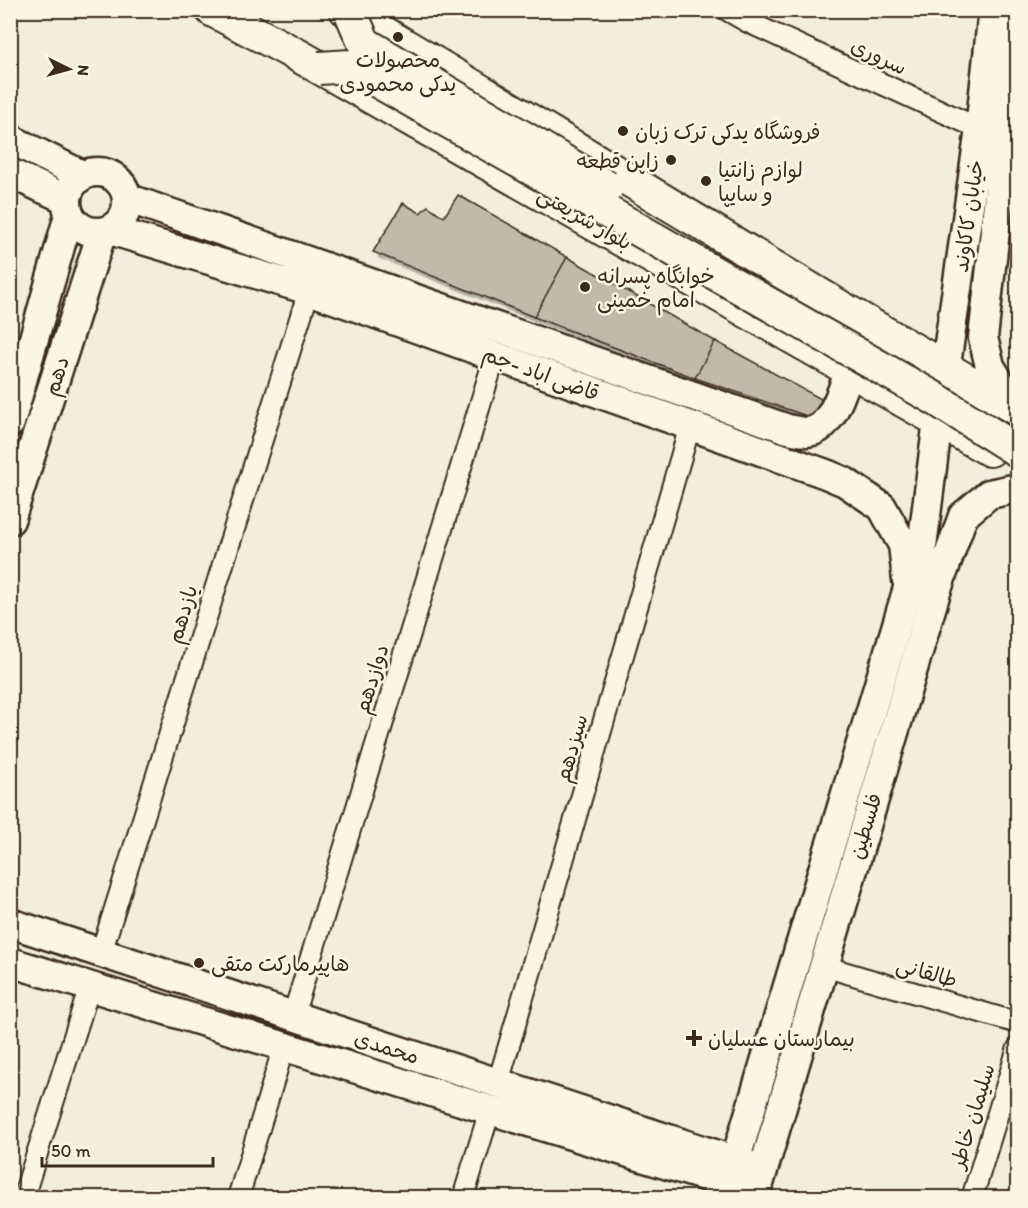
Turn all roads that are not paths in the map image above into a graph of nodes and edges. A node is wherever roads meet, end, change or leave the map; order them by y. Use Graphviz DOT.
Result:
graph roads {
  1 [pos="213,10"];
  2 [pos="726,10"];
  3 [pos="993,10"];
  4 [pos="348,12"];
  5 [pos="1017,26"];
  6 [pos="319,68"];
  7 [pos="1005,132"];
  8 [pos="10,139"];
  9 [pos="10,173"];
  10 [pos="82,175"];
  11 [pos="127,198"];
  12 [pos="68,207"];
  13 [pos="106,231"];
  14 [pos="309,290"];
  15 [pos="847,311"];
  16 [pos="884,332"];
  17 [pos="820,352"];
  18 [pos="495,356"];
  19 [pos="946,368"];
  20 [pos="855,372"];
  21 [pos="1017,416"];
  22 [pos="938,420"];
  23 [pos="690,426"];
  24 [pos="19,428"];
  25 [pos="1017,451"];
  26 [pos="1017,466"];
  27 [pos="1017,488"];
  28 [pos="10,520"];
  29 [pos="908,588"];
  30 [pos="826,908"];
  31 [pos="10,923"];
  32 [pos="100,953"];
  33 [pos="10,962"];
  34 [pos="823,966"];
  35 [pos="90,986"];
  36 [pos="293,1016"];
  37 [pos="1017,1023"];
  38 [pos="284,1046"];
  39 [pos="1017,1048"];
  40 [pos="494,1096"];
  41 [pos="729,1181"];
  42 [pos="758,1186"];
  43 [pos="23,1197"];
  44 [pos="238,1197"];
  45 [pos="463,1197"];
  46 [pos="972,1197"];
  1 -- 6 [label="main road, بلوار شریعتی"];
  2 -- 7 [label="street, سروری"];
  3 -- 7 [label="main road, خیابان کاکاوند"];
  4 -- 15 [label="main road"];
  4 -- 21 [label="main road, bridge"];
  5 -- 7 [label="main road, خیابان کاکاوند"];
  6 -- 17 [label="main road, بلوار شریعتی"];
  6 -- 25 [label="main road, bridge"];
  7 -- 19 [label="main road, خیابان کاکاوند"];
  7 -- 21 [label="main road, خیابان کاکاوند"];
  8 -- 10 [label="main road"];
  9 -- 12 [label="main road"];
  10 -- 11 [label="main road"];
  10 -- 12 [label="main road"];
  11 -- 13 [label="main road"];
  11 -- 20 [label="main road, قاضی اباد -جم"];
  12 -- 13 [label="main road"];
  12 -- 24 [label="main road, دهم"];
  13 -- 14 [label="main road, قاضی اباد -جم"];
  13 -- 24 [label="main road, دهم"];
  14 -- 18 [label="main road, قاضی اباد -جم"];
  14 -- 32 [label="street, یازدهم"];
  15 -- 16 [label="main road"];
  15 -- 17 [label="main road"];
  16 -- 19 [label="main road"];
  16 -- 20 [label="main road"];
  17 -- 20 [label="main road, بلوار شریعتی"];
  18 -- 23 [label="main road, قاضی اباد -جم"];
  18 -- 36 [label="street, دوازدهم"];
  19 -- 21 [label="main road"];
  19 -- 22 [label="main road, خیابان کاکاوند"];
  20 -- 22 [label="main road, بلوار شریعتی"];
  22 -- 26 [label="main road, بلوار شریعتی"];
  22 -- 29 [label="main road, فلسطین"];
  23 -- 29 [label="main road, قاضی اباد -جم"];
  23 -- 40 [label="street, سیزدهم"];
  24 -- 28 [label="main road, دهم"];
  27 -- 30 [label="main road, فلسطین"];
  29 -- 30 [label="main road, فلسطین"];
  30 -- 34 [label="main road, فلسطین"];
  30 -- 41 [label="main road, فلسطین"];
  31 -- 32 [label="main road, محمدی"];
  32 -- 35 [label="main road"];
  32 -- 36 [label="main road, محمدی"];
  33 -- 35 [label="main road, محمدی"];
  34 -- 37 [label="street, طالقانی"];
  34 -- 42 [label="main road, فلسطین"];
  35 -- 38 [label="main road, محمدی"];
  35 -- 43 [label="street"];
  36 -- 38 [label="main road"];
  36 -- 40 [label="main road, محمدی"];
  38 -- 40 [label="main road, محمدی"];
  38 -- 44 [label="street"];
  39 -- 46 [label="street, سلیمان خاطر"];
  40 -- 41 [label="main road, محمدی"];
  40 -- 45 [label="street, سیزدهم"];
  41 -- 42 [label="main road, محمدی"];
}
